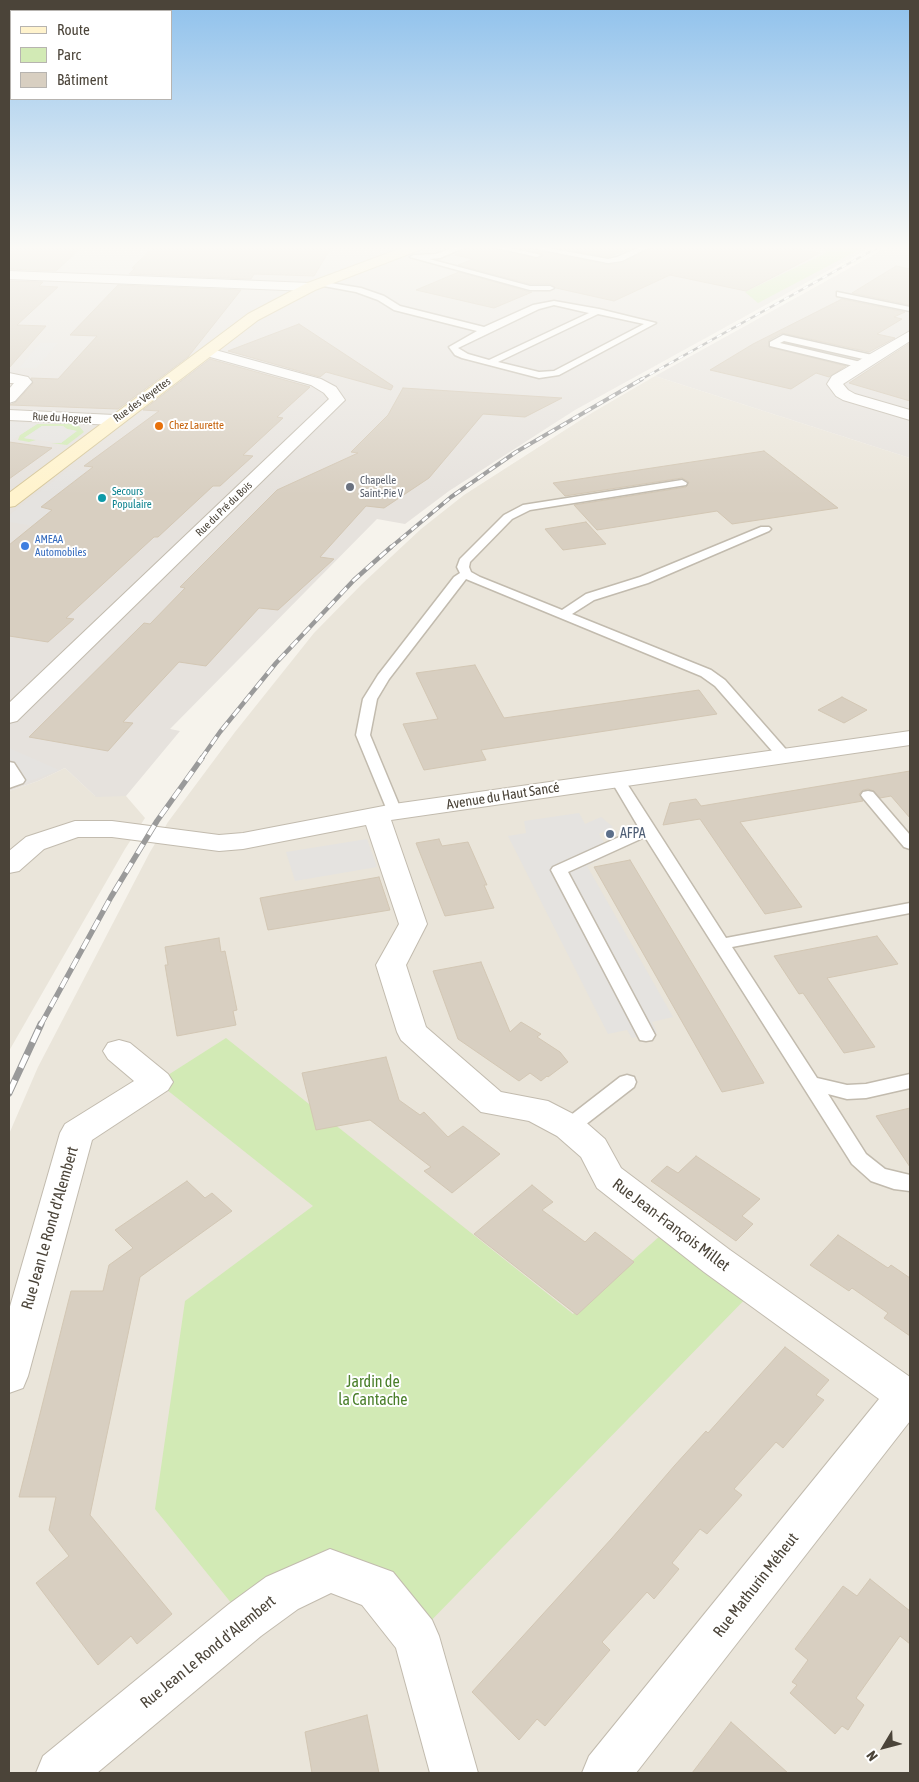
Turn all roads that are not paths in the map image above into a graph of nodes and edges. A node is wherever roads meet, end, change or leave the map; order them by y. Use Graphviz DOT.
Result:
graph roads {
  1 [pos="237,329"];
  2 [pos="482,329"];
  3 [pos="561,329"];
  4 [pos="640,329"];
  5 [pos="485,330"];
  6 [pos="910,335"];
  7 [pos="208,352"];
  8 [pos="867,362"];
  9 [pos="489,363"];
  10 [pos="9,378"];
  11 [pos="9,398"];
  12 [pos="910,415"];
  13 [pos="9,416"];
  14 [pos="114,420"];
  15 [pos="682,483"];
  16 [pos="9,502"];
  17 [pos="765,529"];
  18 [pos="466,574"];
  19 [pos="563,615"];
  20 [pos="9,716"];
  21 [pos="910,738"];
  22 [pos="785,757"];
  23 [pos="9,766"];
  24 [pos="617,779"];
  25 [pos="9,784"];
  26 [pos="868,795"];
  27 [pos="385,814"];
  28 [pos="648,830"];
  29 [pos="910,844"];
  30 [pos="9,865"];
  31 [pos="910,908"];
  32 [pos="721,944"];
  33 [pos="646,1035"];
  34 [pos="119,1051"];
  35 [pos="910,1081"];
  36 [pos="627,1082"];
  37 [pos="813,1084"];
  38 [pos="569,1127"];
  39 [pos="910,1183"];
  40 [pos="9,1376"];
  41 [pos="908,1396"];
  42 [pos="60,1773"];
  43 [pos="454,1773"];
  44 [pos="606,1773"];
  1 -- 7 [label="street, Rue des Veyettes"];
  2 -- 5 [label="lane"];
  3 -- 9 [label="lane"];
  4 -- 9 [label="lane"];
  5 -- 9 [label="lane"];
  6 -- 8 [label="street"];
  7 -- 14 [label="street, Rue des Veyettes"];
  7 -- 20 [label="street, Rue du Pré du Bois"];
  8 -- 8 [label="lane"];
  8 -- 12 [label="street"];
  10 -- 11 [label="street"];
  13 -- 14 [label="street, Rue du Hoguet"];
  14 -- 16 [label="street, Rue des Veyettes"];
  15 -- 18 [label="lane"];
  17 -- 19 [label="lane"];
  18 -- 19 [label="lane"];
  18 -- 27 [label="lane"];
  19 -- 22 [label="lane"];
  21 -- 22 [label="street, Avenue du Haut Sancé"];
  22 -- 24 [label="street, Avenue du Haut Sancé"];
  23 -- 25 [label="lane"];
  24 -- 27 [label="street, Avenue du Haut Sancé"];
  24 -- 28 [label="lane"];
  26 -- 29 [label="lane"];
  27 -- 30 [label="street, Avenue du Haut Sancé"];
  27 -- 38 [label="street, Rue Jean-François Millet"];
  28 -- 32 [label="lane"];
  28 -- 33 [label="lane"];
  31 -- 32 [label="lane"];
  32 -- 37 [label="lane"];
  34 -- 40 [label="street, Rue Jean Le Rond d'Alembert"];
  35 -- 37 [label="lane"];
  36 -- 38 [label="lane"];
  37 -- 39 [label="lane"];
  38 -- 41 [label="street, Rue Jean-François Millet"];
  41 -- 44 [label="street, Rue Mathurin Méheut"];
  42 -- 43 [label="street, Rue Jean Le Rond d'Alembert"];
}
